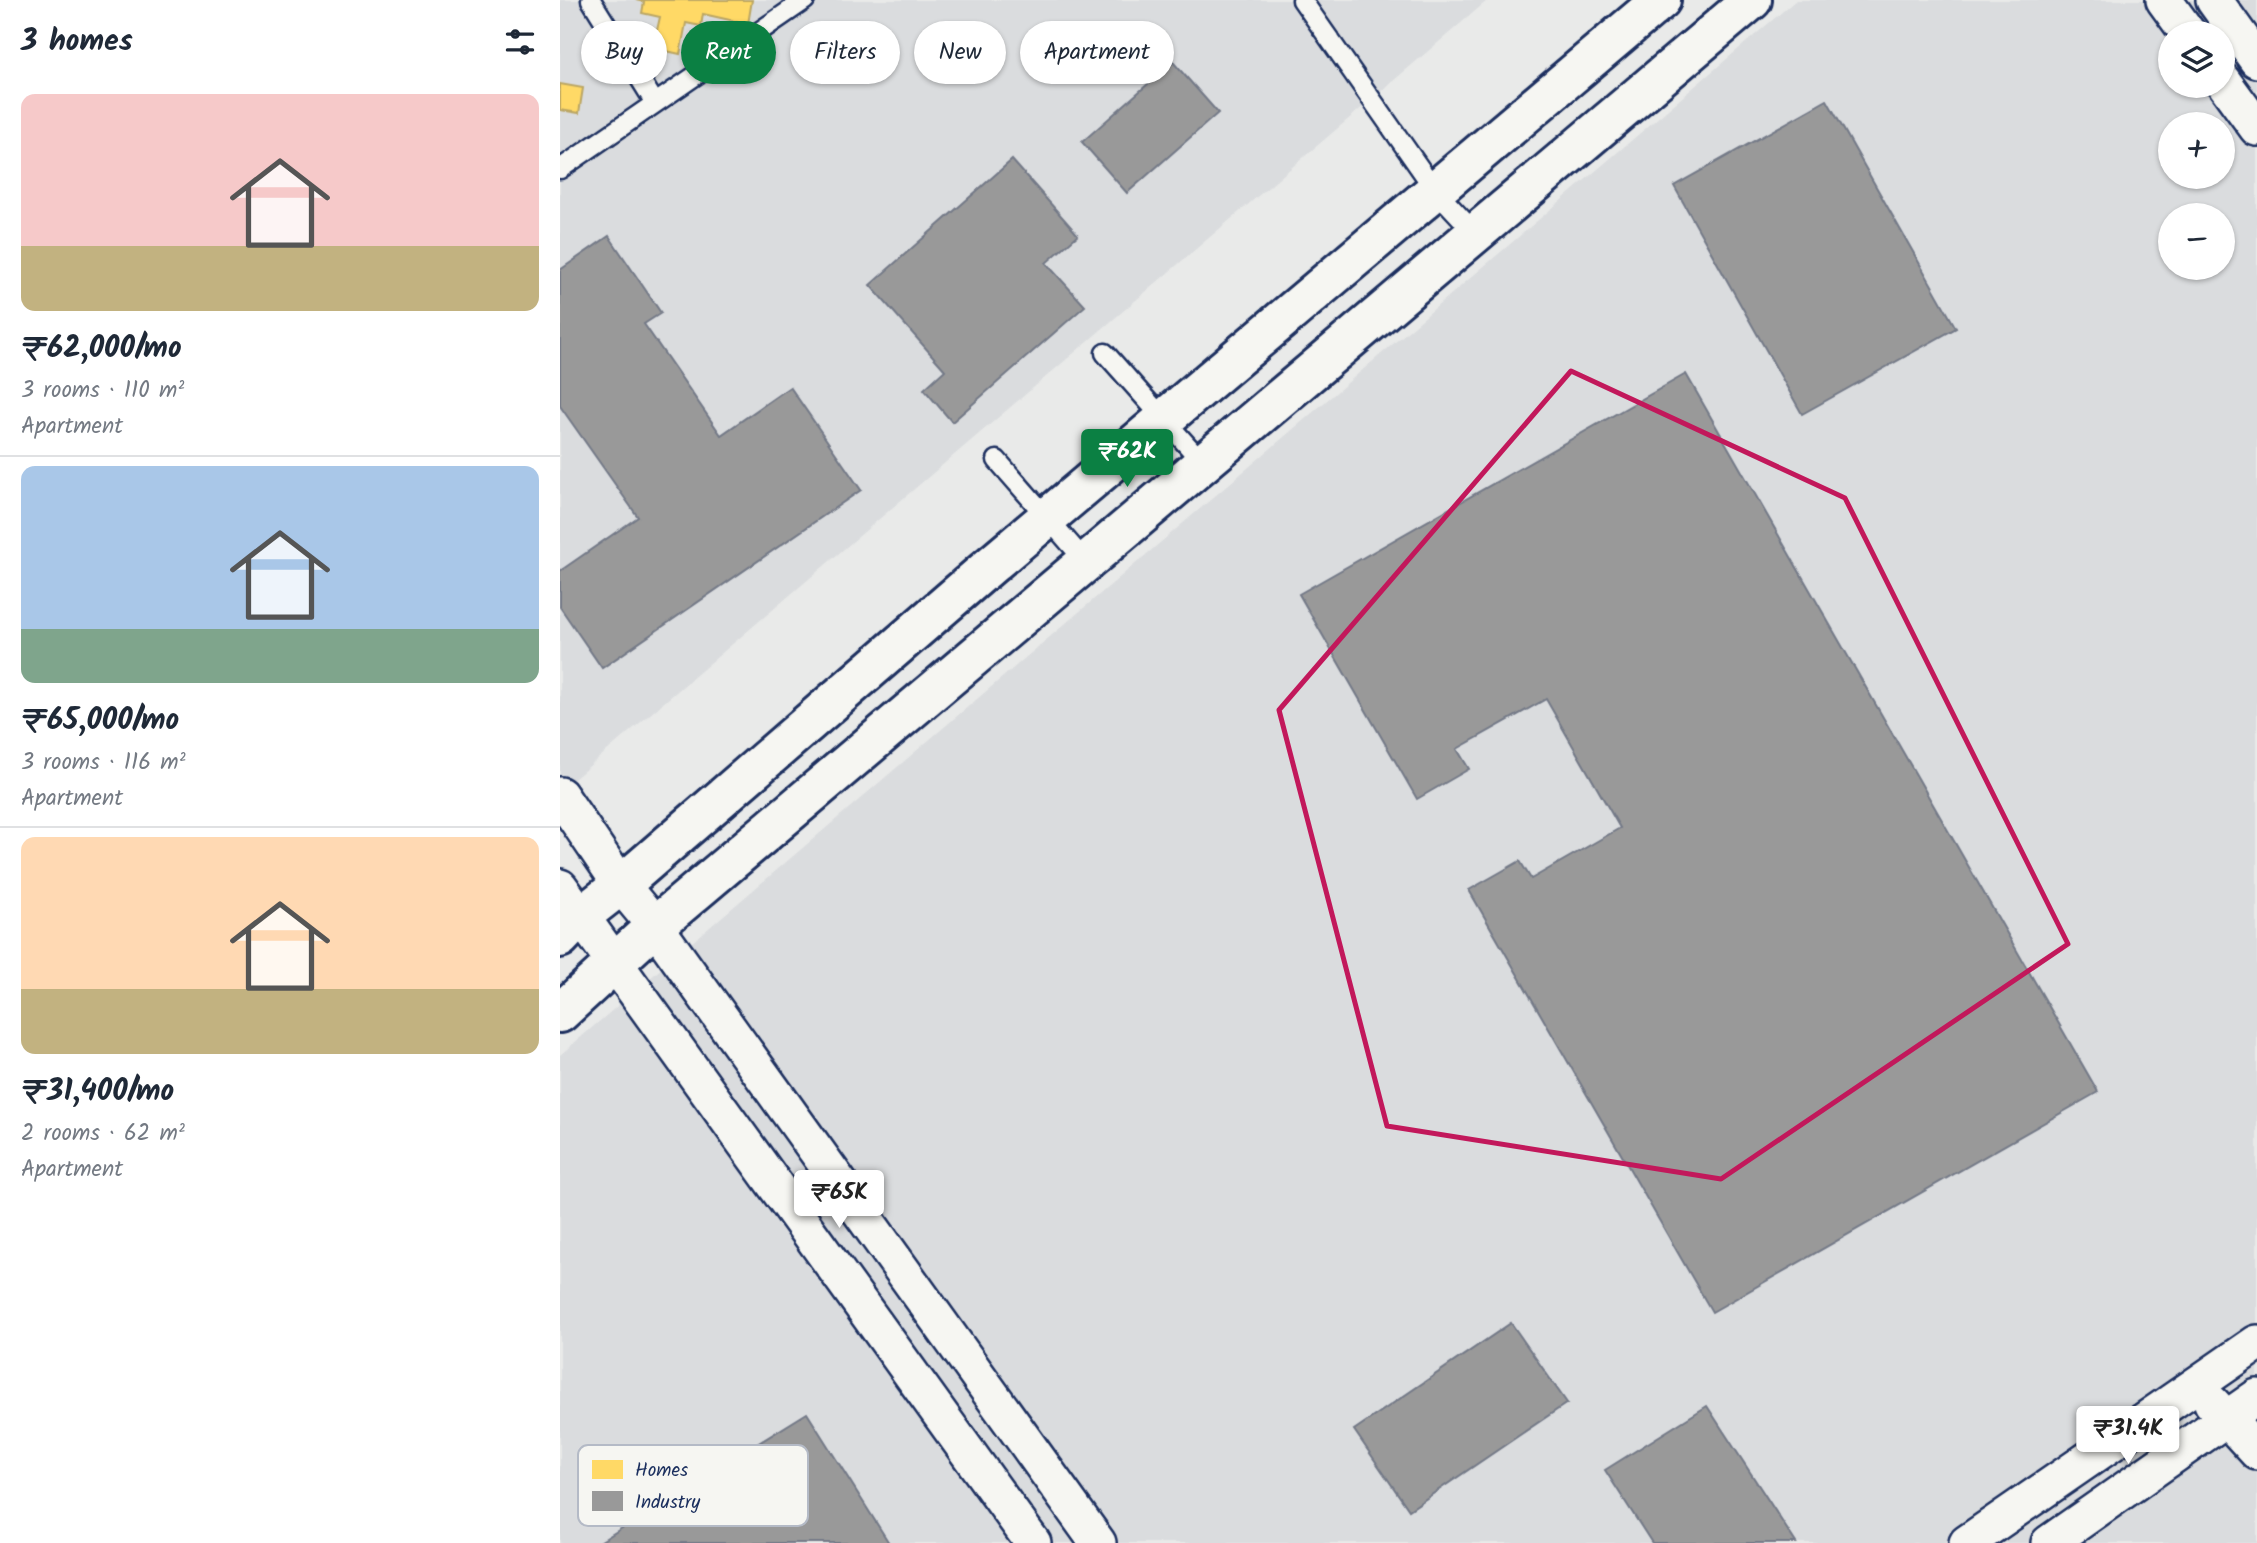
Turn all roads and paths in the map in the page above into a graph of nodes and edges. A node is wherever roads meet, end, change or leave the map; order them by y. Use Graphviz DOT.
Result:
graph roads {
  1 [pos="591,0"];
  2 [pos="805,0"];
  3 [pos="1301,0"];
  4 [pos="1661,0"];
  5 [pos="1752,0"];
  6 [pos="2165,0"];
  7 [pos="2214,0"];
  8 [pos="2180,21"];
  9 [pos="2257,60"];
  10 [pos="2235,98"];
  11 [pos="655,103"];
  12 [pos="2257,128"];
  13 [pos="560,169"];
  14 [pos="1435,190"];
  15 [pos="1476,234"];
  16 [pos="1105,353"];
  17 [pos="1164,419"];
  18 [pos="997,460"];
  19 [pos="1203,463"];
  20 [pos="1048,518"];
  21 [pos="1086,562"];
  22 [pos="560,795"];
  23 [pos="621,885"];
  24 [pos="567,914"];
  25 [pos="655,926"];
  26 [pos="615,962"];
  27 [pos="560,1013"];
  28 [pos="2257,1343"];
  29 [pos="2195,1386"];
  30 [pos="2257,1397"];
  31 [pos="2228,1418"];
  32 [pos="2257,1452"];
  33 [pos="1033,1543"];
  34 [pos="1098,1543"];
  35 [pos="1967,1543"];
  36 [pos="2049,1543"];
  1 -- 11 [label="lane"];
  2 -- 11 [label="lane"];
  3 -- 14 [label="lane"];
  4 -- 14 [label="street"];
  5 -- 15 [label="street"];
  6 -- 8 [label="street"];
  7 -- 9 [label="street"];
  10 -- 12 [label="street"];
  11 -- 13 [label="lane"];
  14 -- 15 [label="lane"];
  14 -- 17 [label="street"];
  15 -- 19 [label="street"];
  16 -- 17 [label="lane"];
  17 -- 19 [label="lane"];
  17 -- 20 [label="street"];
  18 -- 20 [label="lane"];
  19 -- 21 [label="street"];
  20 -- 21 [label="lane"];
  20 -- 23 [label="street"];
  21 -- 25 [label="street"];
  22 -- 23 [label="street"];
  23 -- 24 [label="street"];
  23 -- 25 [label="street"];
  24 -- 26 [label="street"];
  25 -- 26 [label="street"];
  25 -- 34 [label="street"];
  26 -- 27 [label="street"];
  26 -- 33 [label="street"];
  28 -- 29 [label="street"];
  29 -- 31 [label="street"];
  29 -- 35 [label="street"];
  30 -- 31 [label="street"];
  31 -- 32 [label="street"];
  31 -- 36 [label="street"];
}
